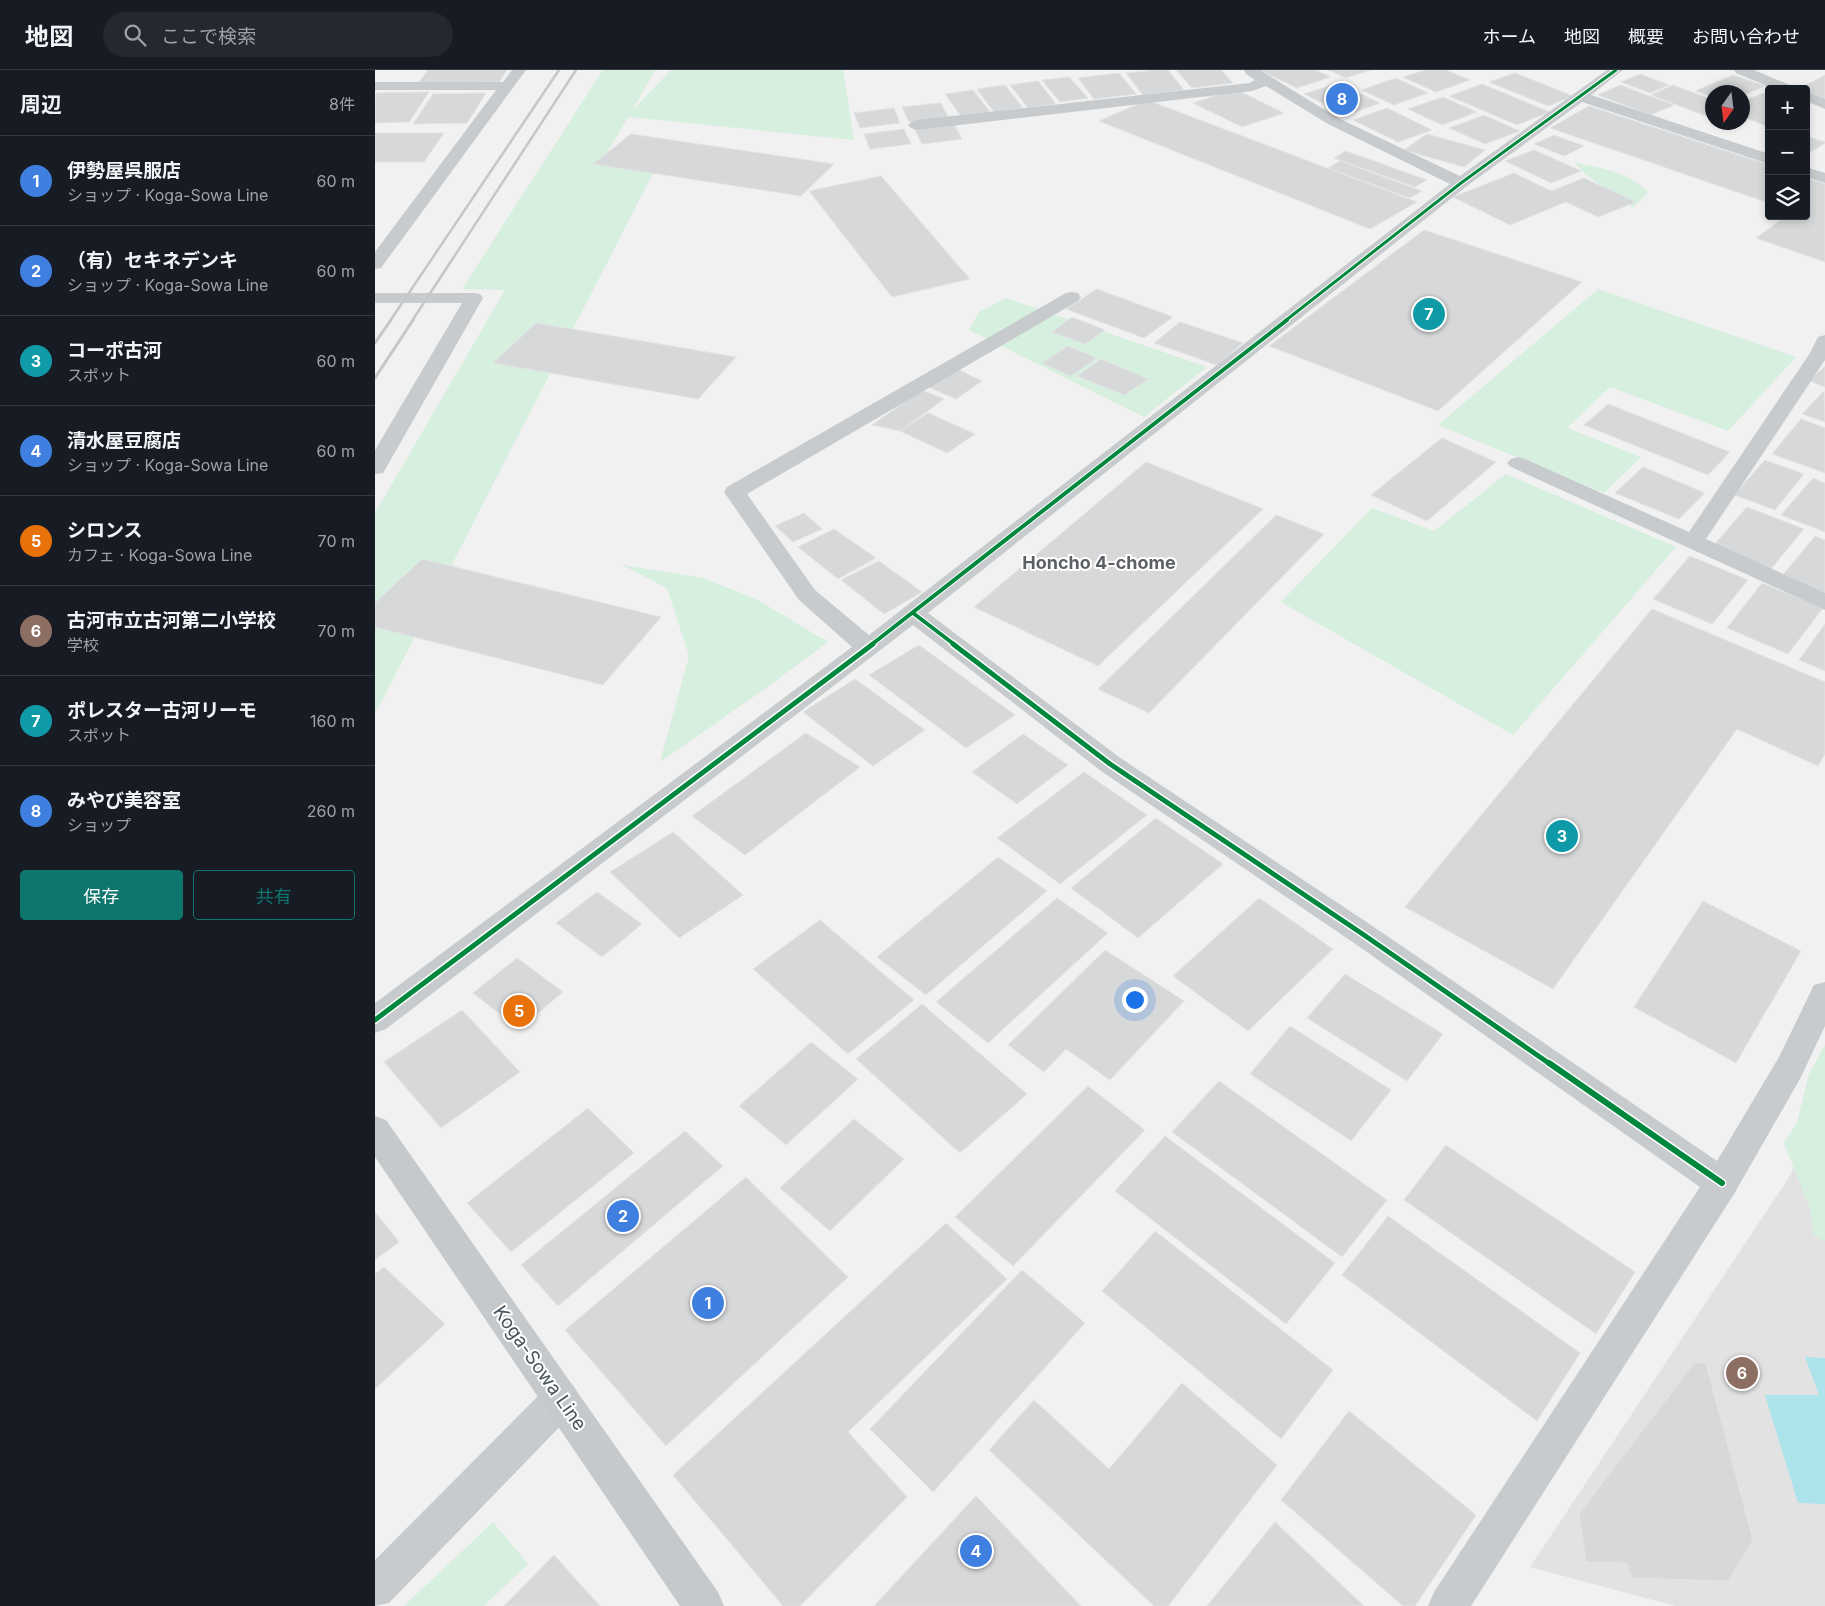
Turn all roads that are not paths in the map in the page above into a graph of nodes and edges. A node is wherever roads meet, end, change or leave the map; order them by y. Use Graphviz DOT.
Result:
graph roads {
  1 [pos="519,70"];
  2 [pos="1250,70"];
  3 [pos="1616,70"];
  4 [pos="1741,70"];
  5 [pos="1267,80"];
  6 [pos="1777,85"];
  7 [pos="375,86"];
  8 [pos="506,86"];
  9 [pos="1581,96"];
  10 [pos="1810,98"];
  11 [pos="1825,104"];
  12 [pos="916,125"];
  13 [pos="1765,158"];
  14 [pos="1810,173"];
  15 [pos="1825,178"];
  16 [pos="1461,184"];
  17 [pos="375,264"];
  18 [pos="1072,297"];
  19 [pos="375,298"];
  20 [pos="1825,340"];
  21 [pos="1518,463"];
  22 [pos="375,468"];
  23 [pos="1693,542"];
  24 [pos="1825,602"];
  25 [pos="913,613"];
  26 [pos="868,647"];
  27 [pos="1825,994"];
  28 [pos="375,1020"];
  29 [pos="375,1130"];
  30 [pos="1722,1183"];
  31 [pos="561,1399"];
  32 [pos="375,1589"];
  33 [pos="704,1606"];
  34 [pos="1448,1606"];
  1 -- 8 [label="street"];
  2 -- 5 [label="street"];
  3 -- 9 [label="street"];
  4 -- 6 [label="street"];
  5 -- 12 [label="street"];
  5 -- 16 [label="street"];
  7 -- 8 [label="street"];
  8 -- 17 [label="street"];
  9 -- 13 [label="street"];
  9 -- 16 [label="street"];
  10 -- 11 [label="street"];
  14 -- 15 [label="street"];
  16 -- 25 [label="street"];
  18 -- 26 [label="street"];
  19 -- 22 [label="street"];
  20 -- 23 [label="street"];
  21 -- 23 [label="street"];
  23 -- 24 [label="street"];
  25 -- 26 [label="street"];
  25 -- 30 [label="street"];
  26 -- 28 [label="street"];
  27 -- 30 [label="street"];
  29 -- 31 [label="main road, Koga-Sowa Line"];
  30 -- 34 [label="street"];
  31 -- 32 [label="street"];
  31 -- 33 [label="main road, Koga-Sowa Line"];
}
